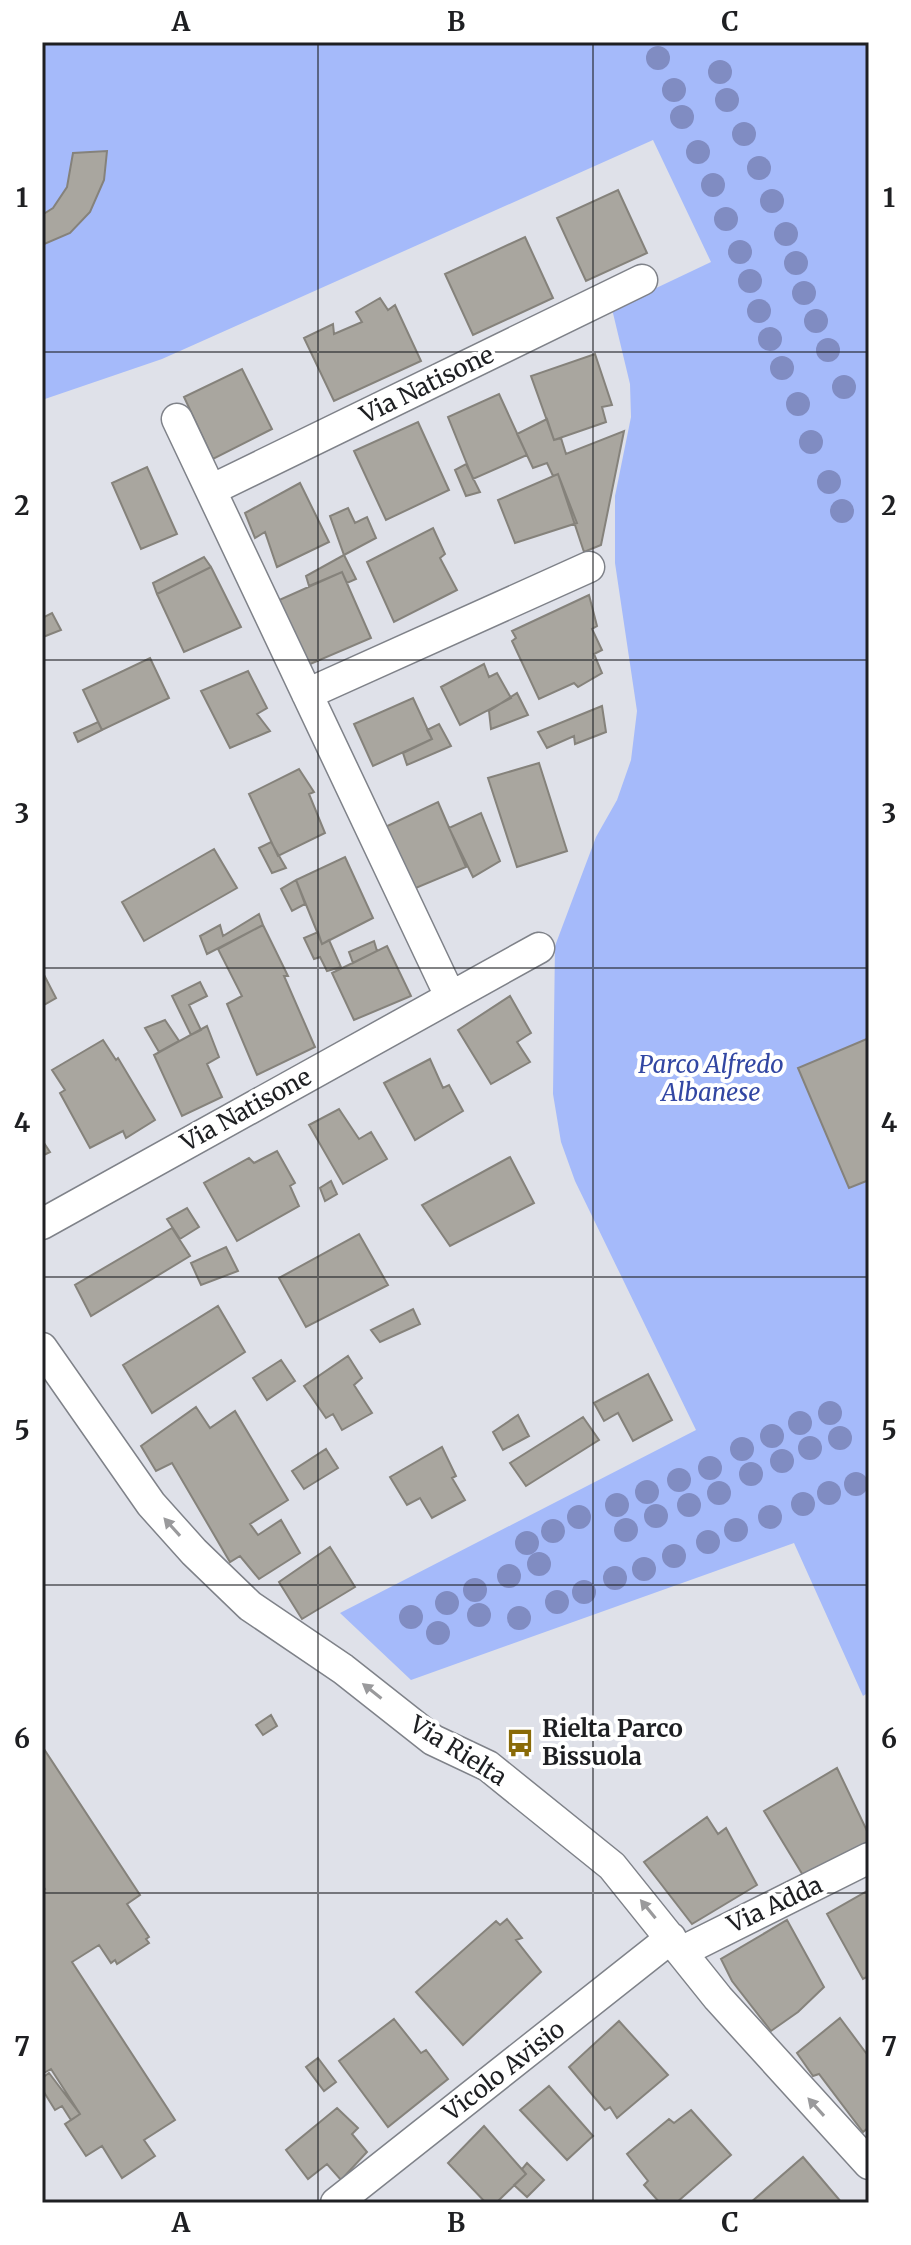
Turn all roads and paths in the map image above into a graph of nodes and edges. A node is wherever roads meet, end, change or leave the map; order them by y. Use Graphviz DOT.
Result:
graph roads {
  1 [pos="642,280"];
  2 [pos="177,419"];
  3 [pos="211,490"];
  4 [pos="589,567"];
  5 [pos="307,694"];
  6 [pos="539,948"];
  7 [pos="450,996"];
  8 [pos="42,1224"];
  9 [pos="42,1348"];
  10 [pos="869,1858"];
  11 [pos="676,1945"];
  12 [pos="863,2147"];
  13 [pos="336,2203"];
  1 -- 3 [label="street, Via Natisone"];
  2 -- 3 [label="street"];
  3 -- 5 [label="street"];
  4 -- 5 [label="street"];
  5 -- 7 [label="street"];
  6 -- 7 [label="street, Via Natisone"];
  7 -- 8 [label="street, Via Natisone"];
  11 -- 9 [label="street, Via Rielta, one-way"];
  10 -- 11 [label="street, Via Adda"];
  12 -- 11 [label="street, Via Rielta, one-way"];
  11 -- 13 [label="street, Vicolo Avisio"];
}
